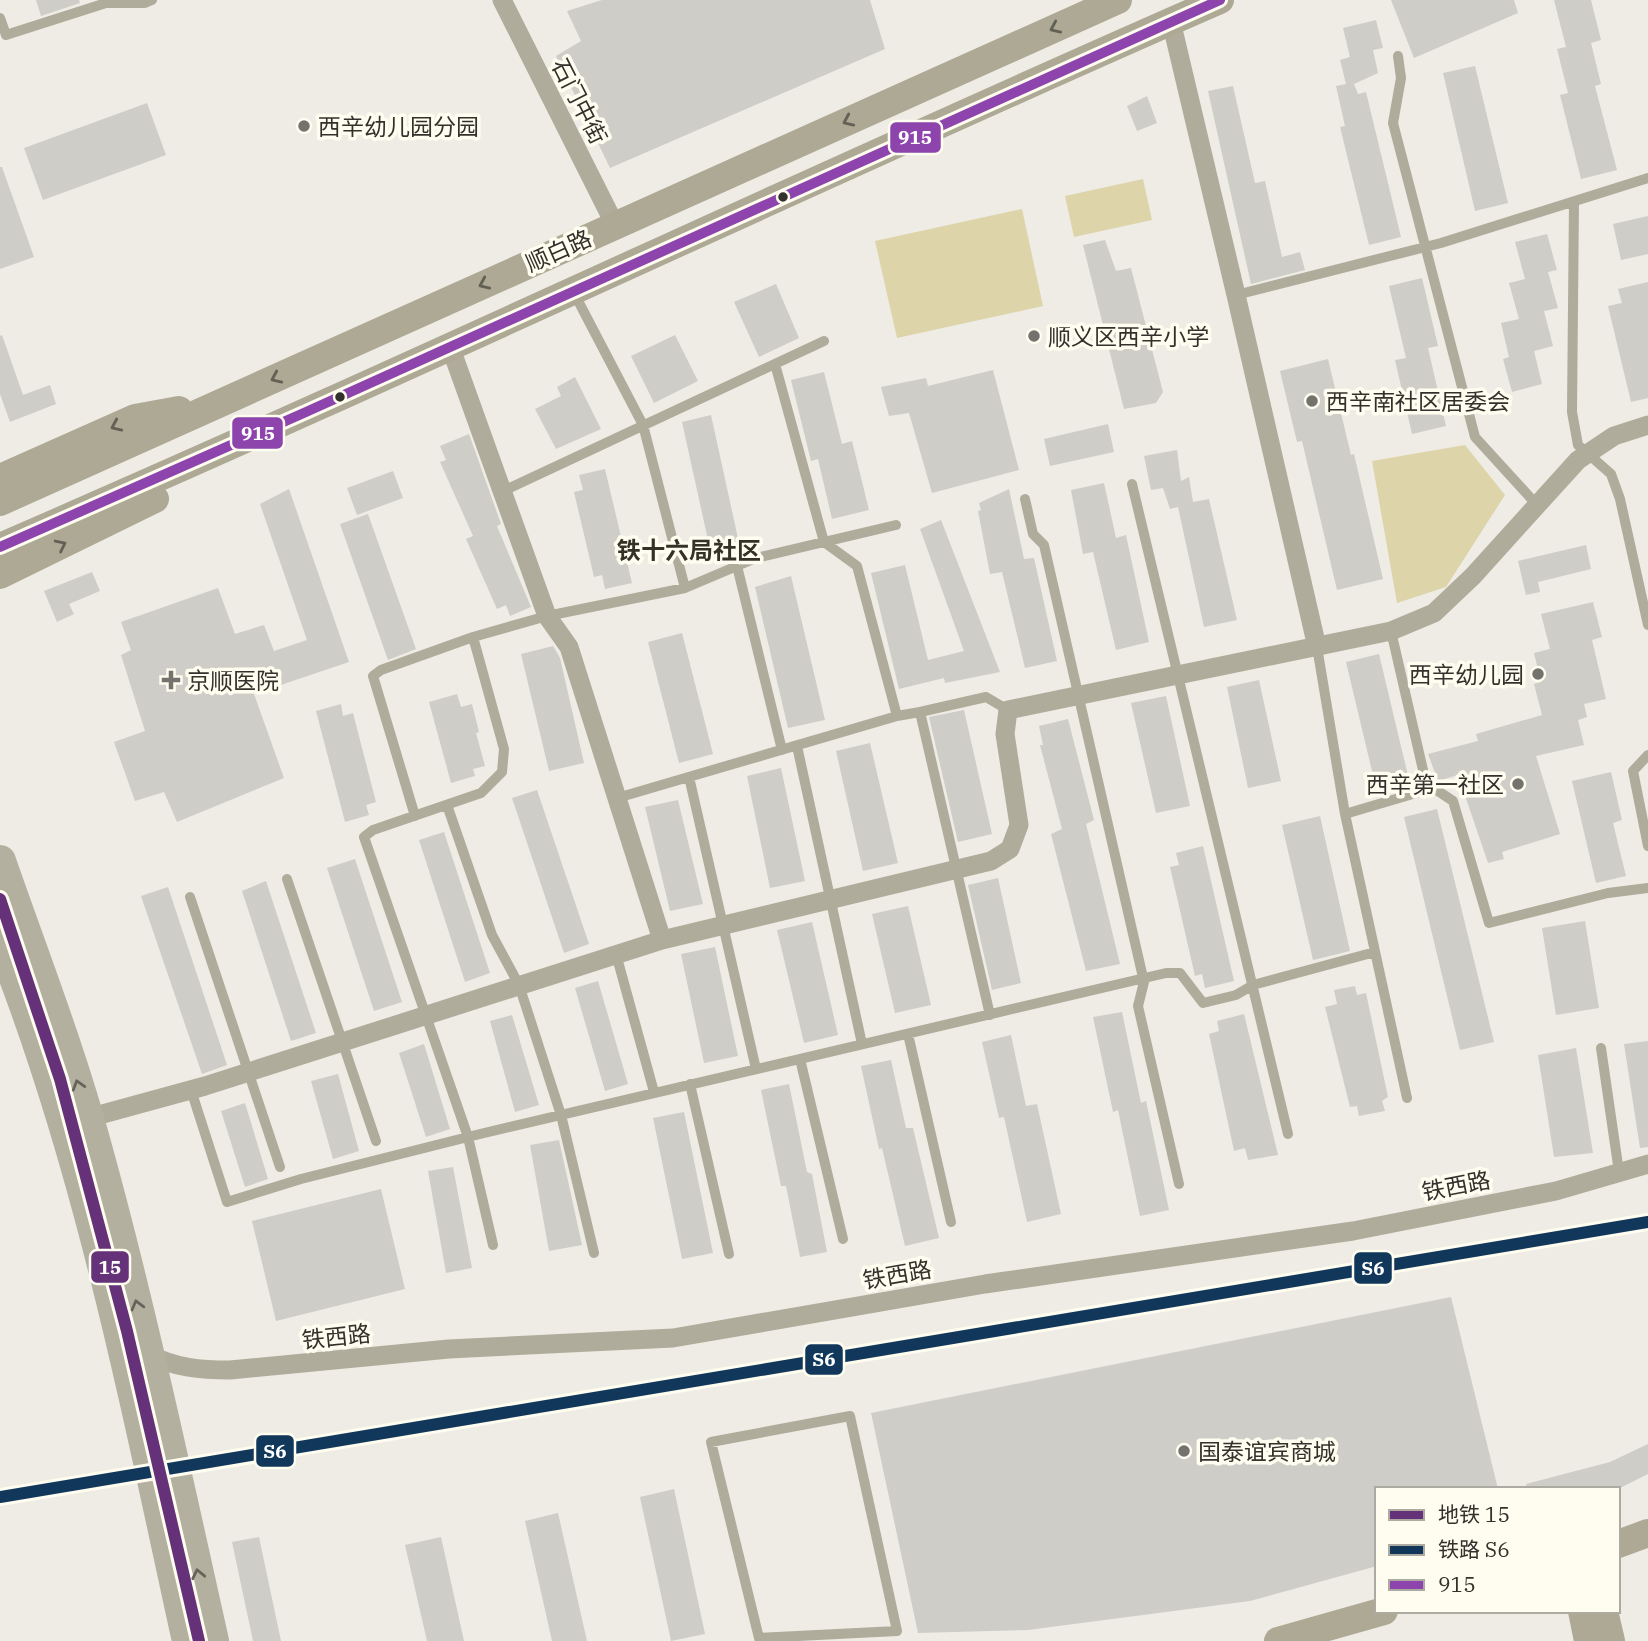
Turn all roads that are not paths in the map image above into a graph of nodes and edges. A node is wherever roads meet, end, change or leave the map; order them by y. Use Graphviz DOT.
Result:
graph roads {
  1 [pos="152,0"];
  2 [pos="502,0"];
  3 [pos="1118,0"];
  4 [pos="1220,0"];
  5 [pos="106,1"];
  6 [pos="1168,11"];
  7 [pos="0,18"];
  8 [pos="1398,56"];
  9 [pos="1648,178"];
  10 [pos="1574,202"];
  11 [pos="615,225"];
  12 [pos="1425,247"];
  13 [pos="572,289"];
  14 [pos="1237,295"];
  15 [pos="824,341"];
  16 [pos="450,346"];
  17 [pos="775,364"];
  18 [pos="207,409"];
  19 [pos="643,425"];
  20 [pos="1648,425"];
  21 [pos="218,453"];
  22 [pos="1588,454"];
  23 [pos="0,478"];
  24 [pos="1132,484"];
  25 [pos="503,491"];
  26 [pos="1025,499"];
  27 [pos="0,502"];
  28 [pos="1538,505"];
  29 [pos="897,525"];
  30 [pos="824,542"];
  31 [pos="0,547"];
  32 [pos="737,566"];
  33 [pos="0,575"];
  34 [pos="685,588"];
  35 [pos="547,616"];
  36 [pos="1648,625"];
  37 [pos="1391,631"];
  38 [pos="473,637"];
  39 [pos="1317,647"];
  40 [pos="1178,675"];
  41 [pos="1079,695"];
  42 [pos="1008,710"];
  43 [pos="920,712"];
  44 [pos="897,716"];
  45 [pos="797,746"];
  46 [pos="782,750"];
  47 [pos="1648,755"];
  48 [pos="689,777"];
  49 [pos="1433,788"];
  50 [pos="617,798"];
  51 [pos="447,805"];
  52 [pos="1345,814"];
  53 [pos="415,816"];
  54 [pos="1648,846"];
  55 [pos="0,861"];
  56 [pos="956,870"];
  57 [pos="287,879"];
  58 [pos="1648,888"];
  59 [pos="190,897"];
  60 [pos="831,900"];
  61 [pos="723,925"];
  62 [pos="0,939"];
  63 [pos="662,940"];
  64 [pos="1375,953"];
  65 [pos="616,954"];
  66 [pos="1143,979"];
  67 [pos="519,985"];
  68 [pos="1253,985"];
  69 [pos="427,1015"];
  70 [pos="990,1015"];
  71 [pos="908,1034"];
  72 [pos="342,1042"];
  73 [pos="862,1045"];
  74 [pos="1601,1048"];
  75 [pos="800,1059"];
  76 [pos="756,1069"];
  77 [pos="249,1072"];
  78 [pos="690,1084"];
  79 [pos="191,1090"];
  80 [pos="654,1092"];
  81 [pos="1407,1097"];
  82 [pos="561,1115"];
  83 [pos="88,1118"];
  84 [pos="1288,1133"];
  85 [pos="468,1137"];
  86 [pos="376,1141"];
  87 [pos="1648,1164"];
  88 [pos="280,1167"];
  89 [pos="1619,1172"];
  90 [pos="1179,1184"];
  91 [pos="951,1222"];
  92 [pos="843,1239"];
  93 [pos="493,1245"];
  94 [pos="594,1253"];
  95 [pos="729,1254"];
  96 [pos="149,1354"];
  97 [pos="1648,1532"];
  98 [pos="1620,1543"];
  99 [pos="1377,1613"];
  100 [pos="1582,1613"];
  101 [pos="1604,1613"];
  102 [pos="861,1637"];
  103 [pos="188,1641"];
  104 [pos="213,1641"];
  105 [pos="1278,1641"];
  106 [pos="1588,1641"];
  107 [pos="1611,1641"];
  1 -- 5 [label="lane"];
  2 -- 11 [label="street, 石门中街"];
  3 -- 11 [label="main road, 顺白路, one-way"];
  4 -- 6 [label="main road, 顺白路"];
  5 -- 7 [label="lane"];
  6 -- 13 [label="main road, 顺白路"];
  6 -- 14 [label="street"];
  8 -- 12 [label="lane"];
  9 -- 10 [label="lane"];
  10 -- 12 [label="lane"];
  10 -- 22 [label="lane"];
  11 -- 18 [label="main road, 顺白路, one-way"];
  12 -- 14 [label="lane"];
  12 -- 28 [label="lane"];
  13 -- 16 [label="main road, 顺白路"];
  13 -- 19 [label="lane"];
  14 -- 39 [label="street"];
  15 -- 17 [label="lane"];
  16 -- 21 [label="main road, 顺白路"];
  16 -- 25 [label="street"];
  17 -- 19 [label="lane"];
  17 -- 30 [label="lane"];
  18 -- 23 [label="main road, one-way"];
  18 -- 27 [label="main road, 顺白路"];
  19 -- 25 [label="lane"];
  19 -- 34 [label="lane"];
  20 -- 22 [label="street"];
  21 -- 31 [label="main road, 顺白路"];
  33 -- 21 [label="main road, one-way"];
  22 -- 28 [label="street"];
  22 -- 36 [label="lane"];
  24 -- 40 [label="lane"];
  25 -- 35 [label="street"];
  26 -- 41 [label="lane"];
  28 -- 37 [label="street"];
  29 -- 30 [label="lane"];
  30 -- 32 [label="lane"];
  30 -- 44 [label="lane"];
  32 -- 34 [label="lane"];
  32 -- 46 [label="lane"];
  34 -- 35 [label="lane"];
  35 -- 38 [label="lane"];
  35 -- 50 [label="street"];
  37 -- 39 [label="street"];
  37 -- 49 [label="lane"];
  38 -- 51 [label="lane"];
  38 -- 53 [label="lane"];
  39 -- 40 [label="street"];
  39 -- 52 [label="lane"];
  40 -- 41 [label="street"];
  40 -- 68 [label="lane"];
  41 -- 42 [label="street"];
  41 -- 66 [label="lane"];
  42 -- 43 [label="lane"];
  42 -- 56 [label="street"];
  43 -- 44 [label="lane"];
  43 -- 56 [label="lane"];
  44 -- 45 [label="lane"];
  45 -- 46 [label="lane"];
  45 -- 60 [label="lane"];
  46 -- 48 [label="lane"];
  47 -- 54 [label="lane"];
  48 -- 50 [label="lane"];
  48 -- 61 [label="lane"];
  49 -- 52 [label="lane"];
  49 -- 58 [label="lane"];
  50 -- 63 [label="street"];
  51 -- 53 [label="lane"];
  51 -- 67 [label="lane"];
  52 -- 64 [label="lane"];
  53 -- 69 [label="lane"];
  83 -- 55 [label="main road, one-way"];
  56 -- 60 [label="street"];
  56 -- 70 [label="lane"];
  57 -- 72 [label="lane"];
  59 -- 77 [label="lane"];
  60 -- 61 [label="street"];
  60 -- 73 [label="lane"];
  61 -- 63 [label="street"];
  61 -- 76 [label="lane"];
  62 -- 103 [label="main road"];
  63 -- 65 [label="street"];
  64 -- 68 [label="lane"];
  64 -- 81 [label="lane"];
  65 -- 67 [label="street"];
  65 -- 80 [label="lane"];
  66 -- 68 [label="lane"];
  66 -- 70 [label="lane"];
  66 -- 90 [label="lane"];
  67 -- 69 [label="street"];
  67 -- 82 [label="lane"];
  68 -- 84 [label="lane"];
  69 -- 72 [label="street"];
  69 -- 85 [label="lane"];
  70 -- 71 [label="lane"];
  71 -- 73 [label="lane"];
  71 -- 91 [label="lane"];
  72 -- 77 [label="street"];
  72 -- 86 [label="lane"];
  73 -- 75 [label="lane"];
  74 -- 89 [label="lane"];
  75 -- 76 [label="lane"];
  75 -- 92 [label="lane"];
  76 -- 78 [label="lane"];
  77 -- 79 [label="street"];
  77 -- 88 [label="lane"];
  78 -- 80 [label="lane"];
  78 -- 95 [label="lane"];
  79 -- 83 [label="street"];
  79 -- 85 [label="lane"];
  80 -- 82 [label="lane"];
  82 -- 85 [label="lane"];
  82 -- 94 [label="lane"];
  96 -- 83 [label="main road, one-way"];
  85 -- 93 [label="lane"];
  87 -- 89 [label="street, 铁西路"];
  89 -- 96 [label="street, 铁西路"];
  104 -- 96 [label="main road, one-way"];
  97 -- 98 [label="main road"];
  99 -- 105 [label="main road"];
  100 -- 106 [label="main road"];
  101 -- 107 [label="main road"];
  102 -- 102 [label="lane"];
}
